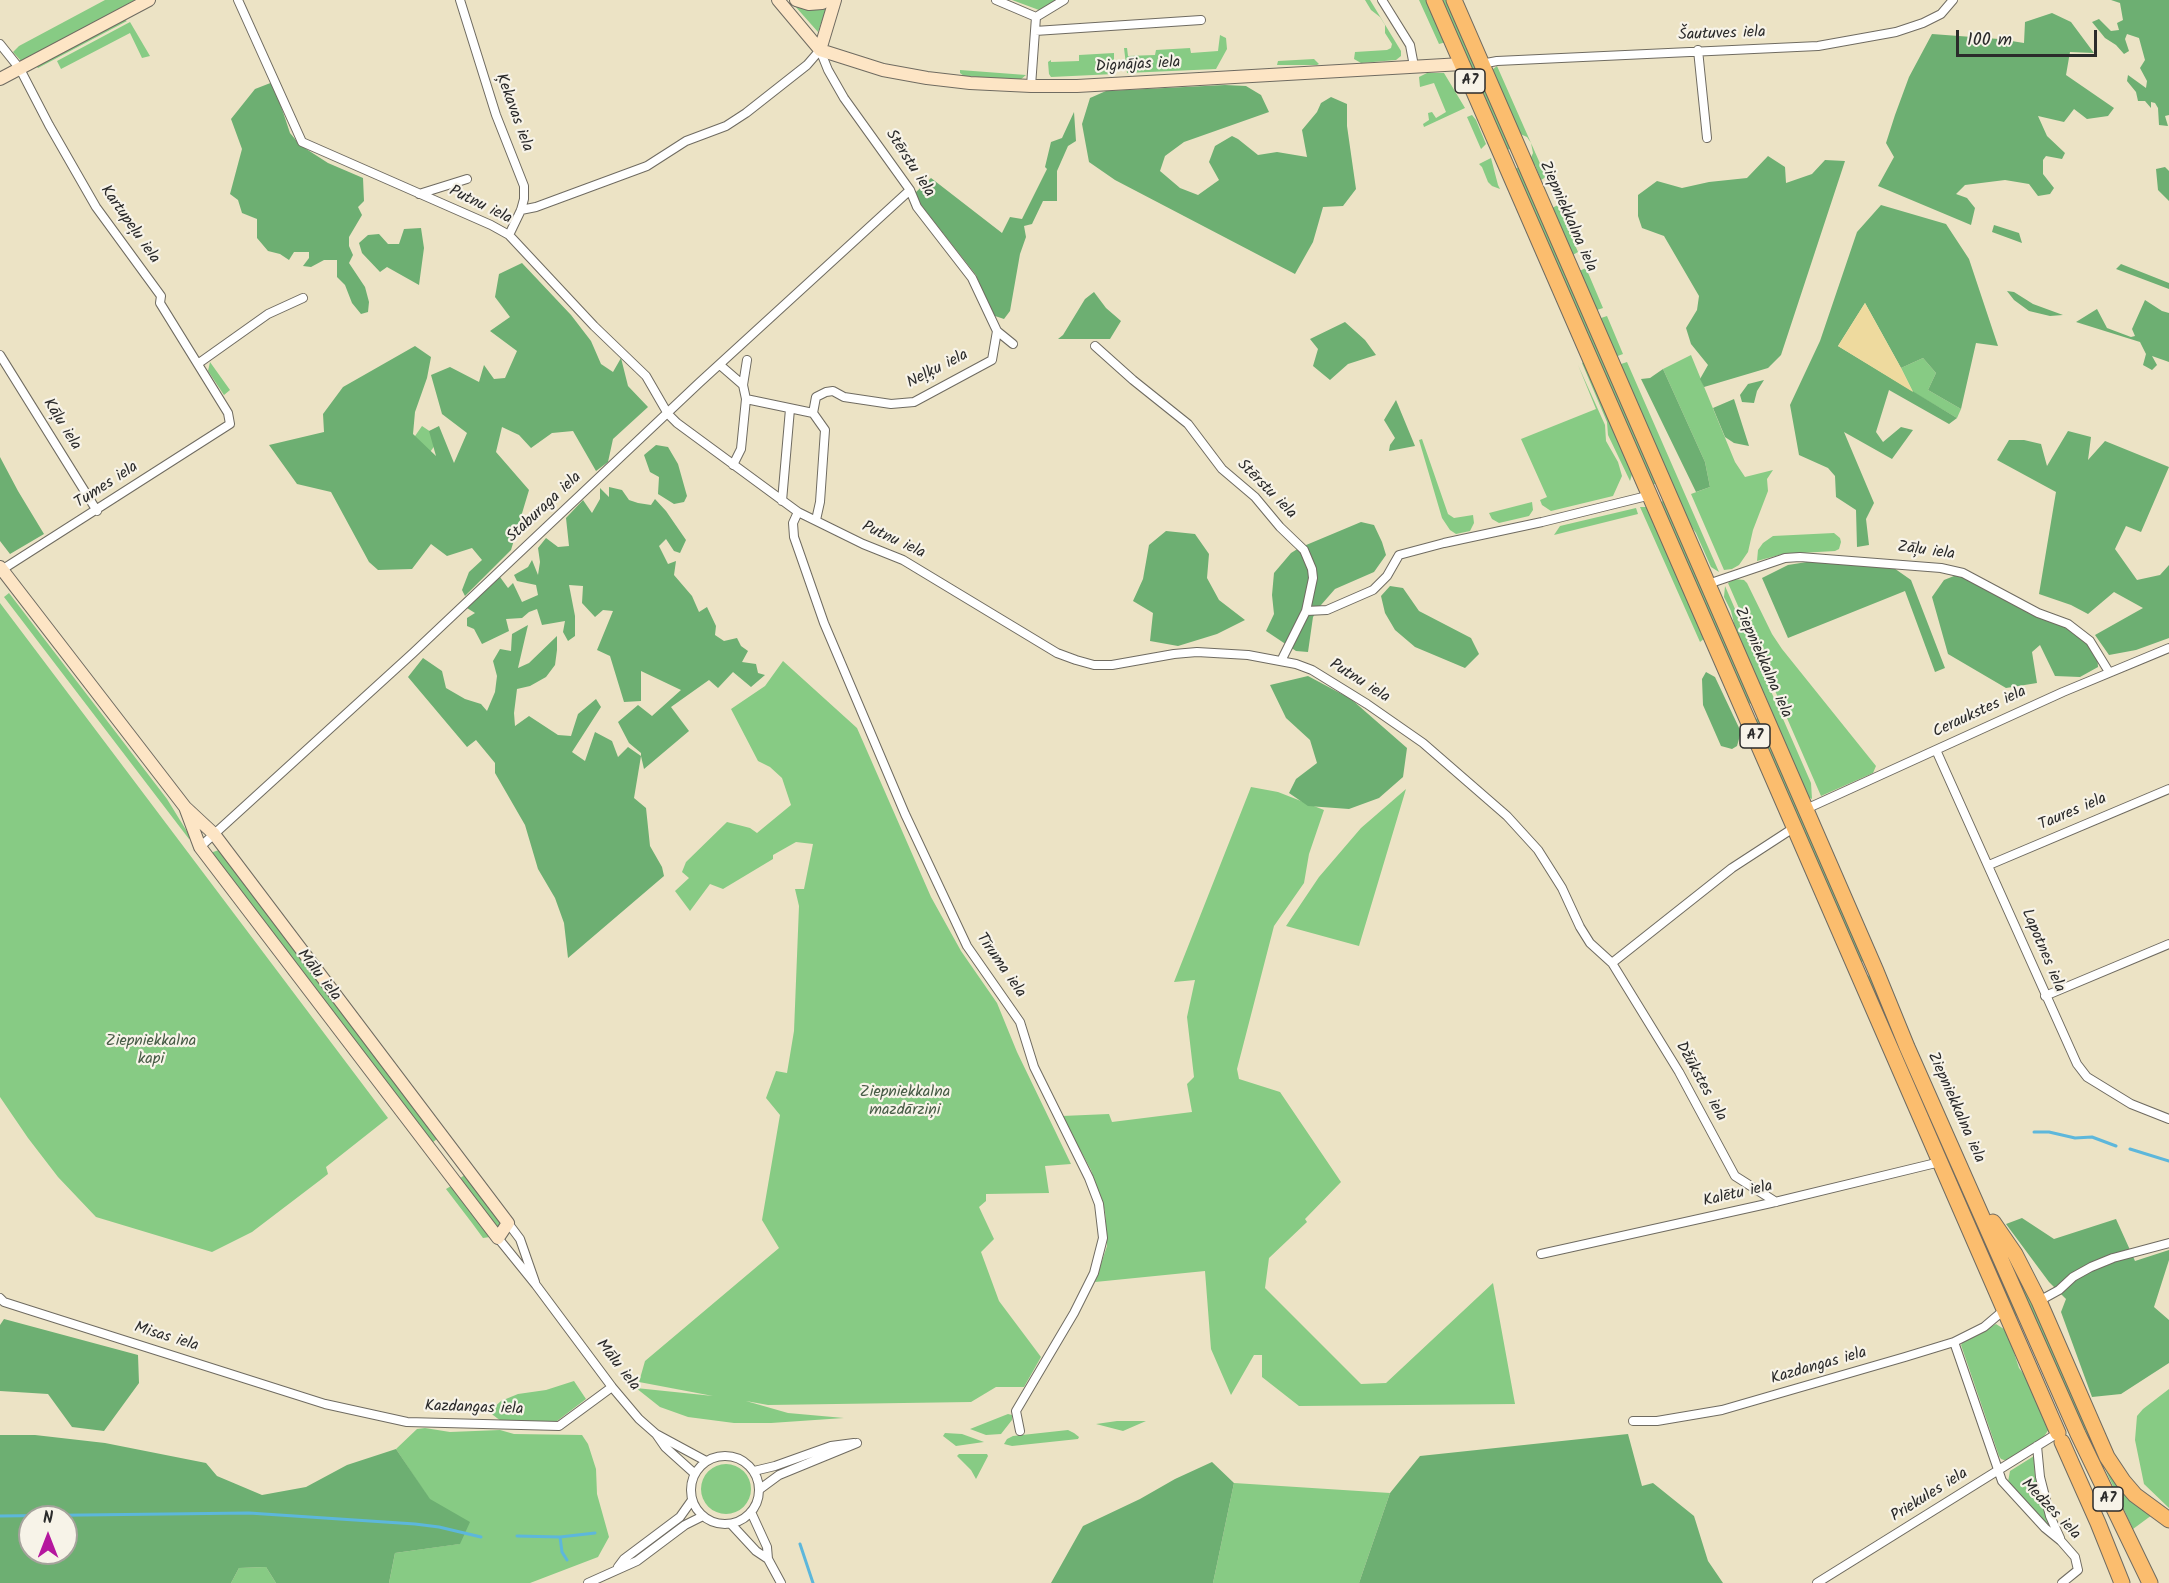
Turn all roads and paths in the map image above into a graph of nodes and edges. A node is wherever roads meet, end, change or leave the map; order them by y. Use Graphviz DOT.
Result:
graph roads {
  1 [pos="149,0"];
  2 [pos="238,0"];
  3 [pos="460,0"];
  4 [pos="778,0"];
  5 [pos="796,0"];
  6 [pos="827,0"];
  7 [pos="835,0"];
  8 [pos="996,0"];
  9 [pos="1064,0"];
  10 [pos="1382,0"];
  11 [pos="1434,0"];
  12 [pos="1454,0"];
  13 [pos="1953,0"];
  14 [pos="1036,17"];
  15 [pos="1201,20"];
  16 [pos="1035,31"];
  17 [pos="0,44"];
  18 [pos="820,50"];
  19 [pos="1698,51"];
  20 [pos="1462,64"];
  21 [pos="1481,64"];
  22 [pos="1414,66"];
  23 [pos="20,69"];
  24 [pos="0,79"];
  25 [pos="1031,86"];
  26 [pos="1707,138"];
  27 [pos="1520,155"];
  28 [pos="1505,162"];
  29 [pos="467,179"];
  30 [pos="910,190"];
  31 [pos="419,194"];
  32 [pos="521,210"];
  33 [pos="509,236"];
  34 [pos="303,297"];
  35 [pos="997,331"];
  36 [pos="1013,344"];
  37 [pos="1095,346"];
  38 [pos="0,355"];
  39 [pos="747,360"];
  40 [pos="199,363"];
  41 [pos="720,364"];
  42 [pos="743,385"];
  43 [pos="746,399"];
  44 [pos="790,409"];
  45 [pos="813,413"];
  46 [pos="668,414"];
  47 [pos="230,424"];
  48 [pos="733,465"];
  49 [pos="1651,495"];
  50 [pos="1670,498"];
  51 [pos="782,501"];
  52 [pos="97,511"];
  53 [pos="798,512"];
  54 [pos="816,520"];
  55 [pos="1,569"];
  56 [pos="1707,584"];
  57 [pos="1305,611"];
  58 [pos="2169,648"];
  59 [pos="1281,661"];
  60 [pos="2109,672"];
  61 [pos="1760,705"];
  62 [pos="1743,710"];
  63 [pos="1936,750"];
  64 [pos="2169,789"];
  65 [pos="185,807"];
  66 [pos="1806,809"];
  67 [pos="1795,826"];
  68 [pos="214,834"];
  69 [pos="200,847"];
  70 [pos="1989,866"];
  71 [pos="2169,944"];
  72 [pos="1612,963"];
  73 [pos="2045,996"];
  74 [pos="2169,1119"];
  75 [pos="452,1148"];
  76 [pos="437,1159"];
  77 [pos="1940,1162"];
  78 [pos="1973,1192"];
  79 [pos="1776,1202"];
  80 [pos="508,1223"];
  81 [pos="498,1238"];
  82 [pos="2169,1243"];
  83 [pos="1541,1254"];
  84 [pos="536,1285"];
  85 [pos="0,1298"];
  86 [pos="2039,1301"];
  87 [pos="2004,1310"];
  88 [pos="2037,1340"];
  89 [pos="1954,1342"];
  90 [pos="612,1388"];
  91 [pos="325,1404"];
  92 [pos="1633,1421"];
  93 [pos="1020,1431"];
  94 [pos="656,1434"];
  95 [pos="2060,1438"];
  96 [pos="2037,1446"];
  97 [pos="706,1461"];
  98 [pos="754,1471"];
  99 [pos="1998,1471"];
  100 [pos="695,1473"];
  101 [pos="759,1488"];
  102 [pos="692,1500"];
  103 [pos="751,1512"];
  104 [pos="704,1516"];
  105 [pos="2169,1520"];
  106 [pos="731,1524"];
  107 [pos="2061,1541"];
  108 [pos="768,1559"];
  109 [pos="616,1570"];
  110 [pos="2121,1580"];
  111 [pos="588,1583"];
  112 [pos="781,1583"];
  113 [pos="1817,1583"];
  114 [pos="2062,1583"];
  115 [pos="2150,1583"];
  1 -- 23 [label="street"];
  2 -- 31 [label="street, Putnu iela"];
  3 -- 32 [label="street, Ķekavas iela"];
  4 -- 18 [label="street, Stērstu iela"];
  5 -- 6 [label="street"];
  7 -- 18 [label="street"];
  8 -- 14 [label="street"];
  9 -- 14 [label="street"];
  10 -- 22 [label="street"];
  11 -- 20 [label="highway, Ziepniekkalna iela / A7"];
  12 -- 21 [label="highway, Ziepniekkalna iela / A7"];
  13 -- 19 [label="street, Šautuves iela"];
  14 -- 16 [label="street"];
  15 -- 16 [label="street"];
  16 -- 25 [label="street"];
  17 -- 23 [label="street, Kartupeļu iela"];
  18 -- 25 [label="street, Dignājas iela"];
  18 -- 30 [label="street, Stērstu iela"];
  18 -- 32 [label="street"];
  19 -- 21 [label="street, Šautuves iela"];
  19 -- 26 [label="street"];
  20 -- 22 [label="street, Dignājas iela"];
  20 -- 28 [label="highway, Ziepniekkalna iela / A7"];
  21 -- 27 [label="highway, Ziepniekkalna iela / A7"];
  22 -- 25 [label="street, Dignājas iela"];
  23 -- 24 [label="street"];
  23 -- 40 [label="street, Kartupeļu iela"];
  27 -- 28 [label="highway"];
  27 -- 50 [label="highway, Ziepniekkalna iela / A7"];
  28 -- 49 [label="highway, Ziepniekkalna iela / A7"];
  29 -- 31 [label="street"];
  30 -- 35 [label="street, Stērstu iela"];
  30 -- 41 [label="street, Staburaga iela"];
  31 -- 33 [label="street, Putnu iela"];
  32 -- 33 [label="street, Ķekavas iela"];
  33 -- 46 [label="street, Putnu iela"];
  34 -- 40 [label="street"];
  35 -- 36 [label="street, Stērstu iela"];
  35 -- 45 [label="street, Neļķu iela"];
  37 -- 57 [label="street, Stērstu iela"];
  38 -- 52 [label="street, Kāļu iela"];
  39 -- 42 [label="street"];
  40 -- 47 [label="street, Kartupeļu iela"];
  41 -- 42 [label="street"];
  41 -- 46 [label="street, Staburaga iela"];
  42 -- 43 [label="street"];
  43 -- 44 [label="street"];
  43 -- 48 [label="street"];
  44 -- 45 [label="street"];
  44 -- 51 [label="street"];
  45 -- 54 [label="street"];
  46 -- 48 [label="street, Putnu iela"];
  46 -- 68 [label="street, Staburaga iela"];
  47 -- 52 [label="street, Tumes iela"];
  48 -- 51 [label="street, Putnu iela"];
  49 -- 50 [label="highway"];
  49 -- 57 [label="street"];
  49 -- 62 [label="highway, Ziepniekkalna iela / A7"];
  50 -- 56 [label="highway, Ziepniekkalna iela / A7"];
  51 -- 53 [label="street, Putnu iela"];
  52 -- 55 [label="street, Tumes iela"];
  53 -- 54 [label="street, Putnu iela"];
  53 -- 93 [label="street, Tīruma iela"];
  54 -- 59 [label="street, Putnu iela"];
  55 -- 65 [label="street, Mālu iela"];
  56 -- 60 [label="street, Zāļu iela"];
  56 -- 61 [label="highway, Ziepniekkalna iela / A7"];
  57 -- 59 [label="street, Stērstu iela"];
  58 -- 60 [label="street, Ceraukstes iela"];
  59 -- 72 [label="street, Putnu iela"];
  60 -- 63 [label="street, Ceraukstes iela"];
  61 -- 62 [label="highway"];
  61 -- 66 [label="highway, Ziepniekkalna iela / A7"];
  62 -- 67 [label="highway, Ziepniekkalna iela / A7"];
  63 -- 66 [label="street, Ceraukstes iela"];
  63 -- 70 [label="street, Lapotnes iela"];
  64 -- 70 [label="street, Taures iela"];
  65 -- 68 [label="street, Mālu iela"];
  65 -- 69 [label="street, Mālu iela"];
  66 -- 78 [label="highway, Ziepniekkalna iela / A7"];
  67 -- 72 [label="street"];
  67 -- 77 [label="highway, Ziepniekkalna iela / A7"];
  68 -- 69 [label="street, Staburaga iela"];
  68 -- 75 [label="street, Mālu iela"];
  69 -- 76 [label="street, Mālu iela"];
  70 -- 73 [label="street, Lapotnes iela"];
  71 -- 73 [label="street"];
  72 -- 79 [label="street, Džūkstes iela"];
  73 -- 74 [label="street, Lapotnes iela"];
  75 -- 76 [label="street"];
  75 -- 80 [label="street, Mālu iela"];
  76 -- 81 [label="street, Mālu iela"];
  77 -- 79 [label="street, Kalētu iela"];
  77 -- 87 [label="highway, Ziepniekkalna iela / A7"];
  78 -- 86 [label="highway"];
  78 -- 88 [label="highway, Ziepniekkalna iela / A7"];
  79 -- 83 [label="street, Kalētu iela"];
  80 -- 81 [label="street"];
  80 -- 84 [label="street, Mālu iela"];
  81 -- 84 [label="street, Mālu iela"];
  82 -- 86 [label="street"];
  84 -- 90 [label="street, Mālu iela"];
  85 -- 91 [label="street, Misas iela"];
  86 -- 105 [label="highway"];
  87 -- 88 [label="highway, Ziepniekkalna iela / A7"];
  87 -- 89 [label="street, Kazdangas iela"];
  87 -- 95 [label="highway, Ziepniekkalna iela / A7"];
  88 -- 115 [label="highway, Ziepniekkalna iela / A7"];
  89 -- 92 [label="street, Kazdangas iela"];
  89 -- 99 [label="street, Medzes iela"];
  90 -- 91 [label="street, Kazdangas iela"];
  90 -- 94 [label="street, Mālu iela"];
  94 -- 97 [label="street, Mālu iela"];
  94 -- 100 [label="street, Mālu iela"];
  95 -- 96 [label="street, Priekules iela"];
  95 -- 110 [label="highway, Ziepniekkalna iela / A7"];
  96 -- 99 [label="street, Priekules iela"];
  96 -- 107 [label="street"];
  97 -- 98 [label="street"];
  97 -- 100 [label="street"];
  98 -- 101 [label="street"];
  98 -- 101 [label="street"];
  99 -- 107 [label="street, Medzes iela"];
  99 -- 113 [label="street, Priekules iela"];
  100 -- 102 [label="street"];
  101 -- 103 [label="street"];
  102 -- 104 [label="street"];
  102 -- 109 [label="street"];
  103 -- 106 [label="street"];
  103 -- 108 [label="street"];
  104 -- 106 [label="street"];
  104 -- 109 [label="street"];
  106 -- 108 [label="street"];
  107 -- 114 [label="street, Medzes iela"];
  108 -- 112 [label="street"];
  109 -- 111 [label="street"];
}
